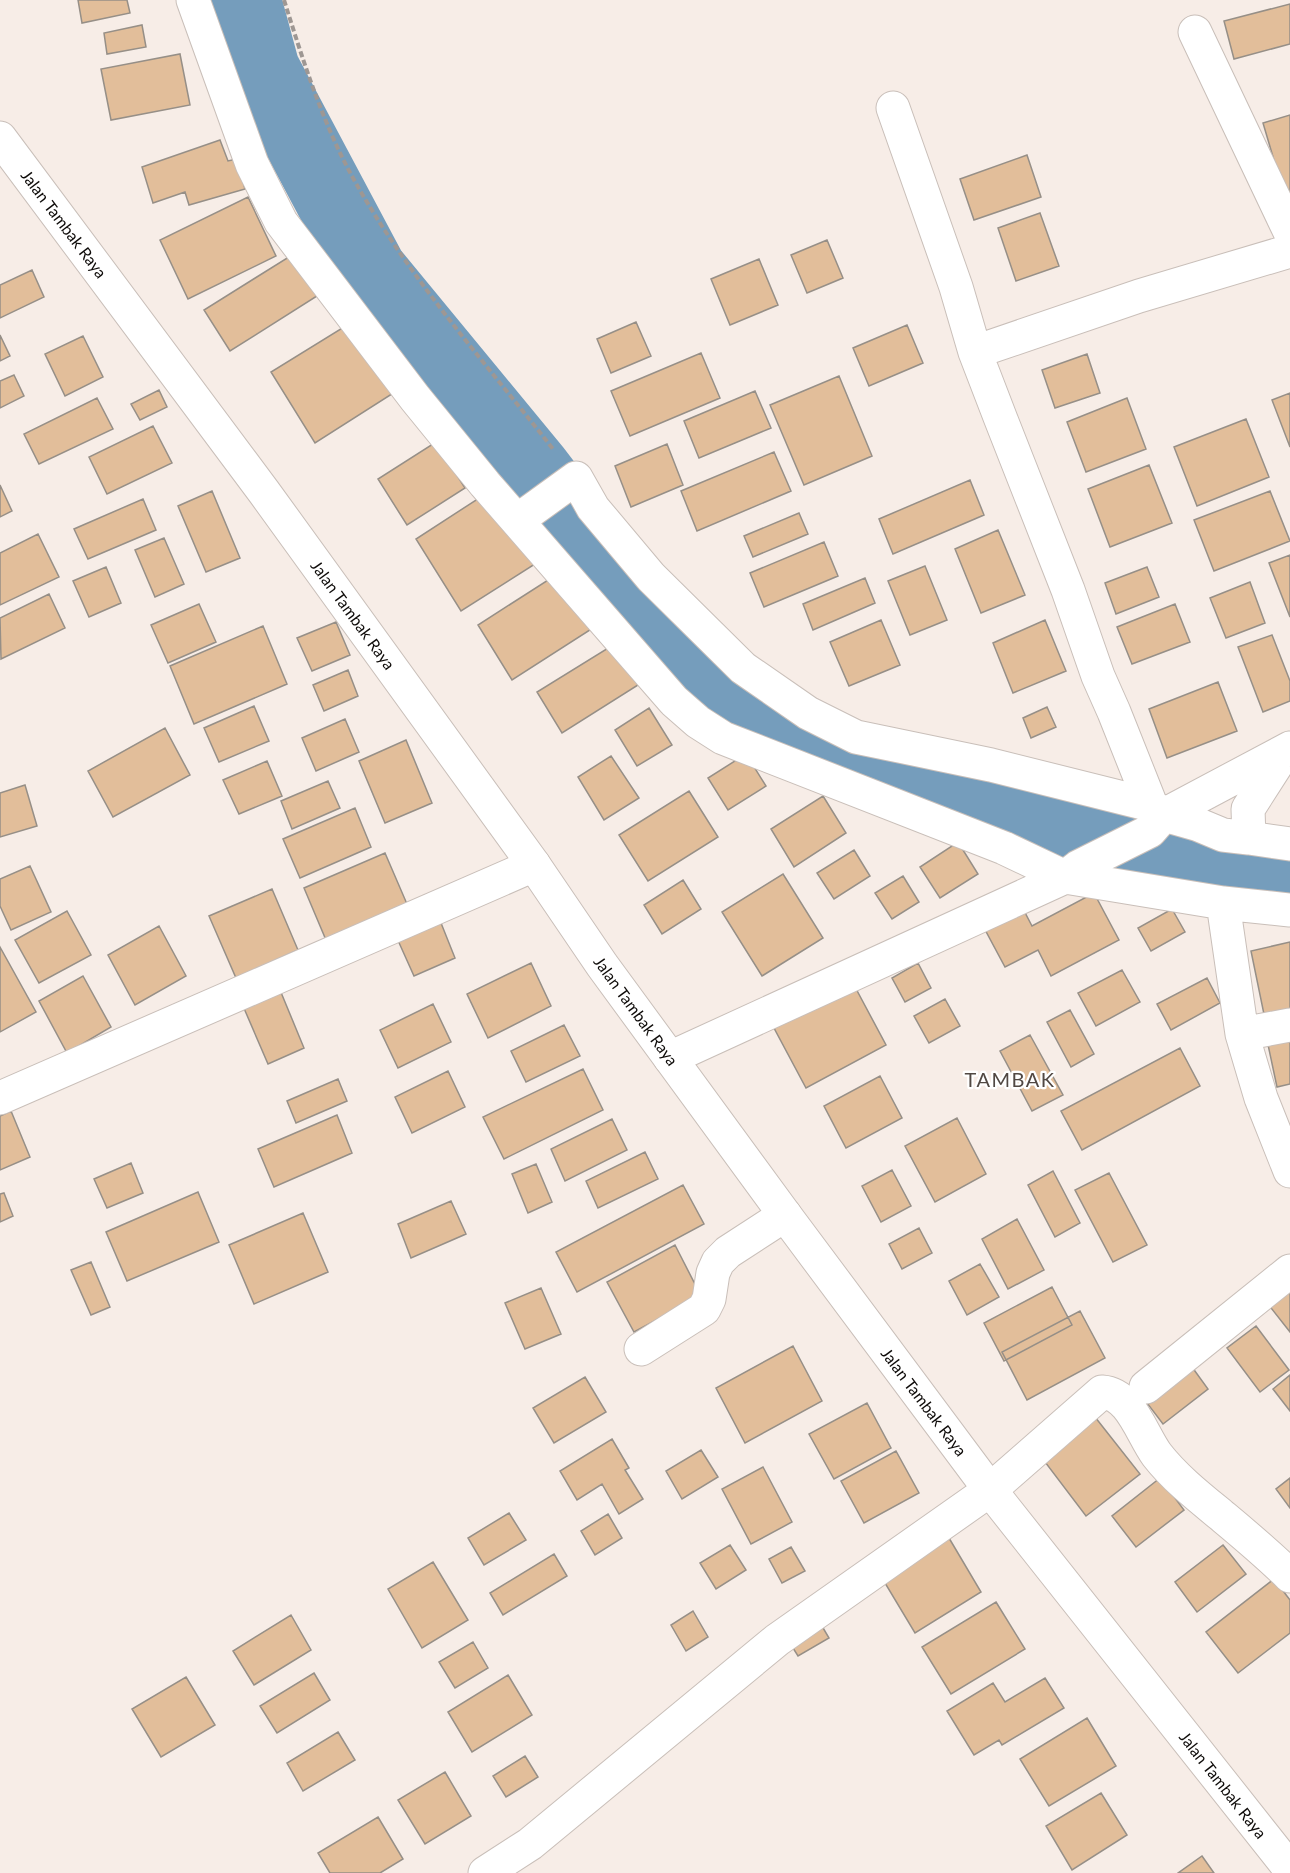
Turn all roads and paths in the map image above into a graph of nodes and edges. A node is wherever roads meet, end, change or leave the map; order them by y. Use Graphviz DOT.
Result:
graph roads {
  1 [pos="193,0"];
  2 [pos="284,0"];
  3 [pos="1195,32"];
  4 [pos="893,108"];
  5 [pos="0,138"];
  6 [pos="1290,232"];
  7 [pos="1290,251"];
  8 [pos="975,352"];
  9 [pos="574,480"];
  10 [pos="521,517"];
  11 [pos="1286,751"];
  12 [pos="1155,817"];
  13 [pos="1249,838"];
  14 [pos="1290,844"];
  15 [pos="534,865"];
  16 [pos="1071,872"];
  17 [pos="1223,903"];
  18 [pos="1290,910"];
  19 [pos="1290,1025"];
  20 [pos="1242,1034"];
  21 [pos="670,1058"];
  22 [pos="0,1098"];
  23 [pos="1290,1171"];
  24 [pos="785,1215"];
  25 [pos="1290,1271"];
  26 [pos="641,1349"];
  27 [pos="1146,1387"];
  28 [pos="990,1490"];
  29 [pos="1290,1576"];
  30 [pos="1290,1869"];
  31 [pos="485,1873"];
  1 -- 10 [label="street"];
  2 -- 9 [label="path"];
  3 -- 6 [label="street"];
  4 -- 8 [label="street"];
  5 -- 15 [label="street, Jalan Tambak Raya"];
  7 -- 8 [label="street"];
  8 -- 12 [label="street"];
  9 -- 10 [label="street"];
  9 -- 12 [label="street"];
  10 -- 16 [label="street"];
  11 -- 12 [label="street"];
  11 -- 13 [label="street"];
  12 -- 13 [label="street"];
  12 -- 16 [label="street"];
  13 -- 14 [label="street"];
  15 -- 21 [label="street, Jalan Tambak Raya"];
  15 -- 22 [label="street"];
  16 -- 17 [label="street"];
  16 -- 21 [label="street"];
  17 -- 18 [label="street"];
  17 -- 20 [label="street"];
  19 -- 20 [label="street"];
  20 -- 23 [label="street"];
  21 -- 24 [label="street, Jalan Tambak Raya"];
  24 -- 26 [label="street"];
  24 -- 28 [label="street, Jalan Tambak Raya"];
  25 -- 27 [label="street"];
  28 -- 29 [label="street"];
  28 -- 30 [label="street, Jalan Tambak Raya"];
  28 -- 31 [label="street"];
}
